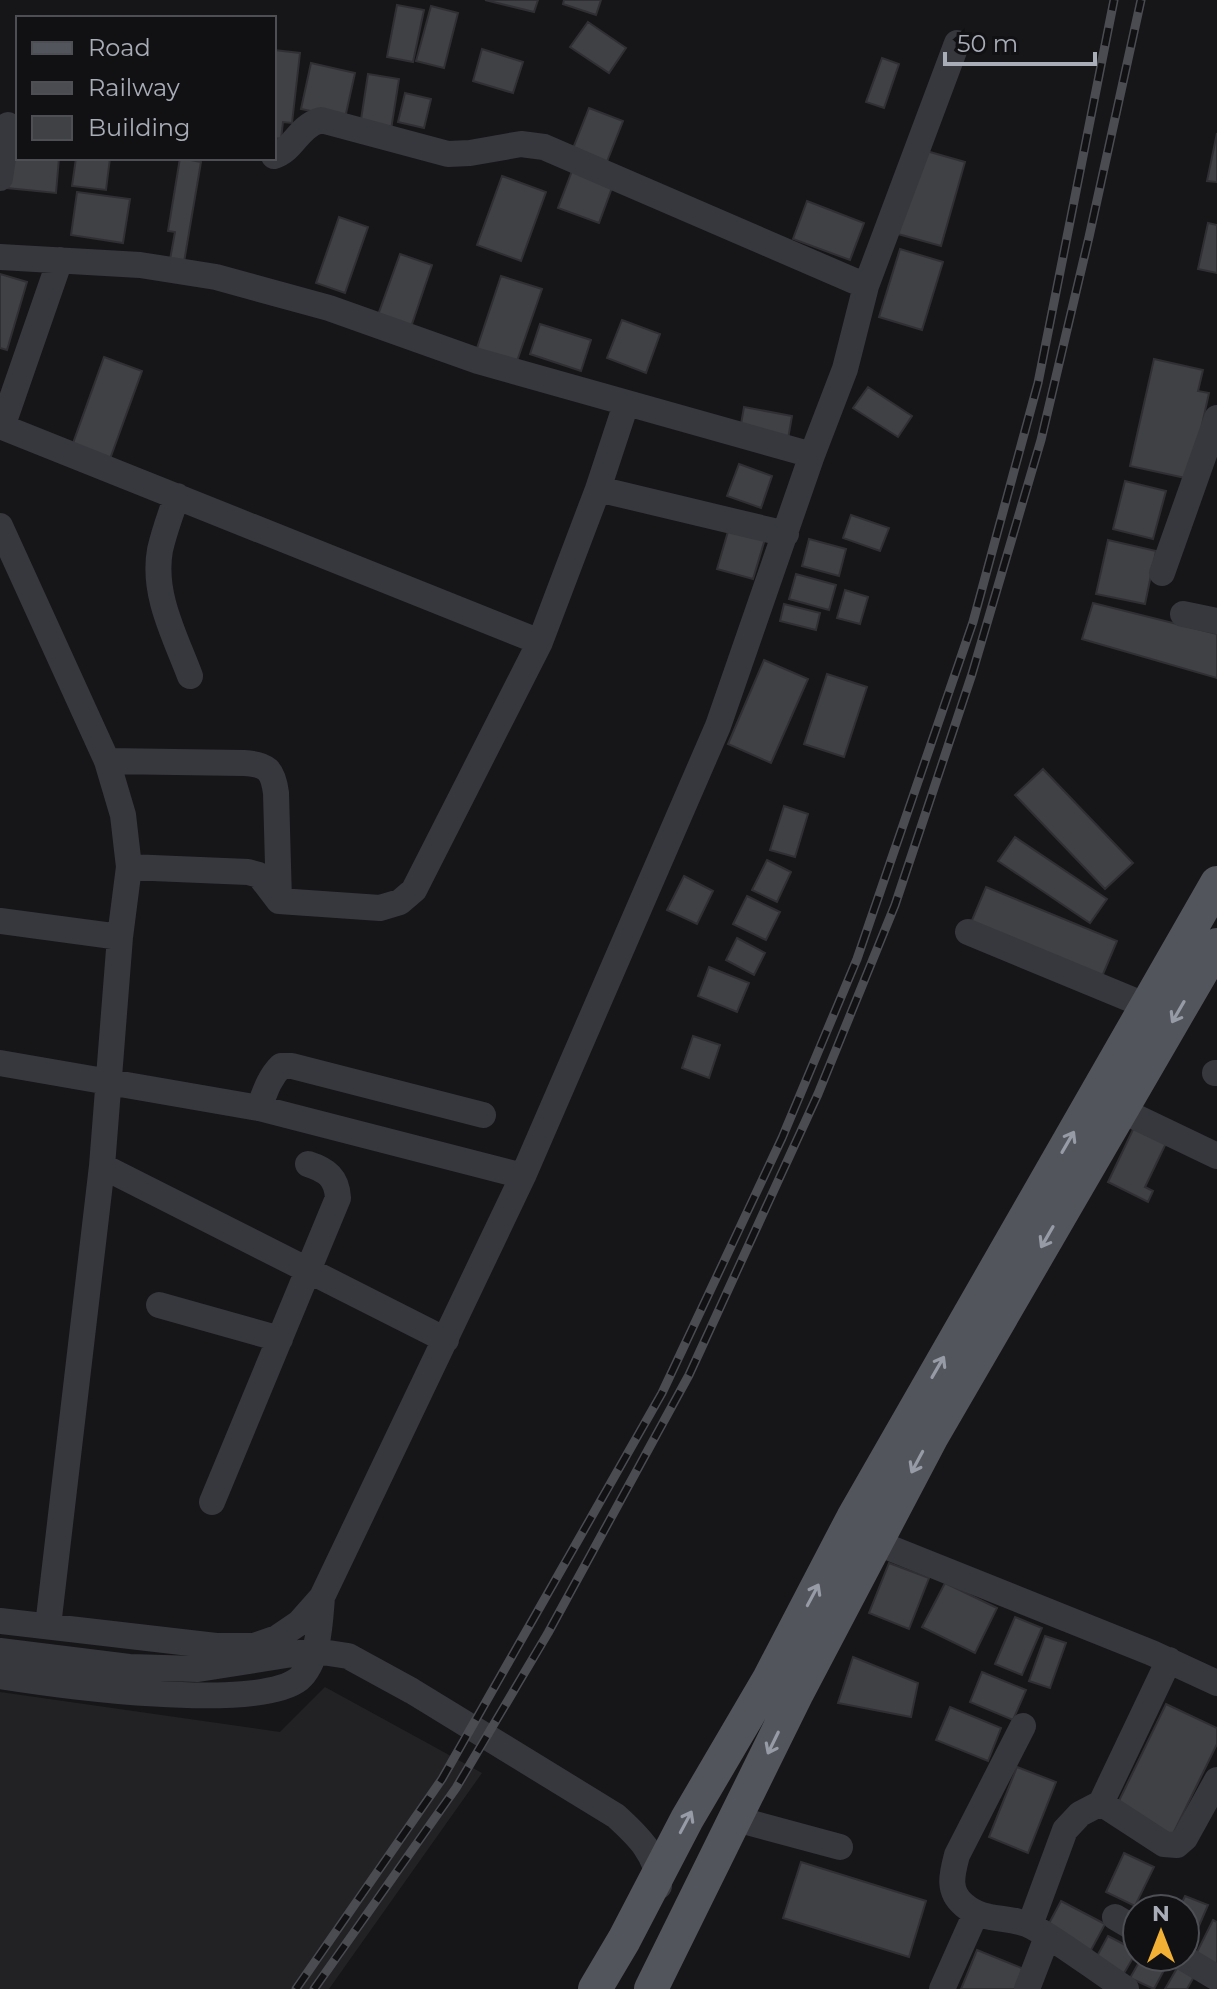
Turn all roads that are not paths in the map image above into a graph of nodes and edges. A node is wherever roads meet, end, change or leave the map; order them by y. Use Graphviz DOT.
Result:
graph roads {
  1 [pos="957,43"];
  2 [pos="9,125"];
  3 [pos="276,155"];
  4 [pos="0,178"];
  5 [pos="0,257"];
  6 [pos="60,260"];
  7 [pos="866,286"];
  8 [pos="626,404"];
  9 [pos="1217,418"];
  10 [pos="1,427"];
  11 [pos="812,455"];
  12 [pos="598,489"];
  13 [pos="177,496"];
  14 [pos="0,526"];
  15 [pos="786,534"];
  16 [pos="1162,573"];
  17 [pos="9,575"];
  18 [pos="1183,614"];
  19 [pos="1217,621"];
  20 [pos="540,642"];
  21 [pos="190,676"];
  22 [pos="107,761"];
  23 [pos="129,867"];
  24 [pos="1217,883"];
  25 [pos="279,901"];
  26 [pos="0,921"];
  27 [pos="968,932"];
  28 [pos="120,937"];
  29 [pos="1217,945"];
  30 [pos="1147,1006"];
  31 [pos="0,1063"];
  32 [pos="109,1082"];
  33 [pos="259,1108"];
  34 [pos="1121,1110"];
  35 [pos="483,1115"];
  36 [pos="1217,1156"];
  37 [pos="308,1164"];
  38 [pos="102,1166"];
  39 [pos="523,1176"];
  40 [pos="308,1272"];
  41 [pos="159,1305"];
  42 [pos="280,1339"];
  43 [pos="446,1340"];
  44 [pos="212,1502"];
  45 [pos="875,1542"];
  46 [pos="322,1597"];
  47 [pos="0,1621"];
  48 [pos="48,1626"];
  49 [pos="0,1651"];
  50 [pos="1169,1660"];
  51 [pos="0,1676"];
  52 [pos="1217,1683"];
  53 [pos="783,1686"];
  54 [pos="1023,1726"];
  55 [pos="1217,1780"];
  56 [pos="1101,1803"];
  57 [pos="736,1819"];
  58 [pos="840,1847"];
  59 [pos="975,1915"];
  60 [pos="1039,1931"];
  61 [pos="595,1989"];
  62 [pos="614,1989"];
  63 [pos="651,1989"];
  64 [pos="942,1989"];
  65 [pos="1027,1989"];
  66 [pos="1125,1989"];
  1 -- 7 [label="street"];
  2 -- 4 [label="street"];
  3 -- 7 [label="street"];
  5 -- 6 [label="street"];
  6 -- 8 [label="street"];
  6 -- 10 [label="street"];
  7 -- 11 [label="street"];
  8 -- 11 [label="street"];
  8 -- 12 [label="street"];
  9 -- 16 [label="street"];
  10 -- 13 [label="street"];
  11 -- 15 [label="street"];
  12 -- 15 [label="street"];
  12 -- 20 [label="street"];
  13 -- 20 [label="street"];
  13 -- 21 [label="street"];
  14 -- 17 [label="street"];
  15 -- 39 [label="street"];
  17 -- 22 [label="street"];
  18 -- 19 [label="street"];
  20 -- 25 [label="street"];
  22 -- 23 [label="street"];
  22 -- 25 [label="street"];
  23 -- 25 [label="street"];
  23 -- 28 [label="street"];
  24 -- 30 [label="main road"];
  26 -- 28 [label="street"];
  27 -- 30 [label="street"];
  28 -- 32 [label="street"];
  29 -- 34 [label="main road, one-way"];
  53 -- 30 [label="main road, one-way"];
  31 -- 32 [label="street"];
  32 -- 33 [label="street"];
  32 -- 38 [label="street"];
  33 -- 35 [label="street"];
  33 -- 39 [label="street"];
  34 -- 36 [label="street"];
  34 -- 45 [label="main road, one-way"];
  37 -- 40 [label="street"];
  38 -- 40 [label="street"];
  38 -- 48 [label="street"];
  39 -- 43 [label="street"];
  40 -- 42 [label="street"];
  40 -- 43 [label="street"];
  41 -- 42 [label="street"];
  42 -- 44 [label="street"];
  43 -- 46 [label="street"];
  45 -- 50 [label="street"];
  45 -- 53 [label="main road"];
  46 -- 48 [label="street"];
  46 -- 51 [label="street"];
  47 -- 48 [label="street"];
  49 -- 62 [label="street"];
  50 -- 52 [label="street"];
  50 -- 56 [label="street"];
  53 -- 57 [label="main road, one-way"];
  61 -- 53 [label="main road, one-way"];
  54 -- 59 [label="street"];
  55 -- 56 [label="street"];
  56 -- 60 [label="street"];
  57 -- 58 [label="street"];
  57 -- 63 [label="main road"];
  59 -- 60 [label="street"];
  59 -- 64 [label="street"];
  60 -- 65 [label="street"];
  60 -- 66 [label="street"];
}
